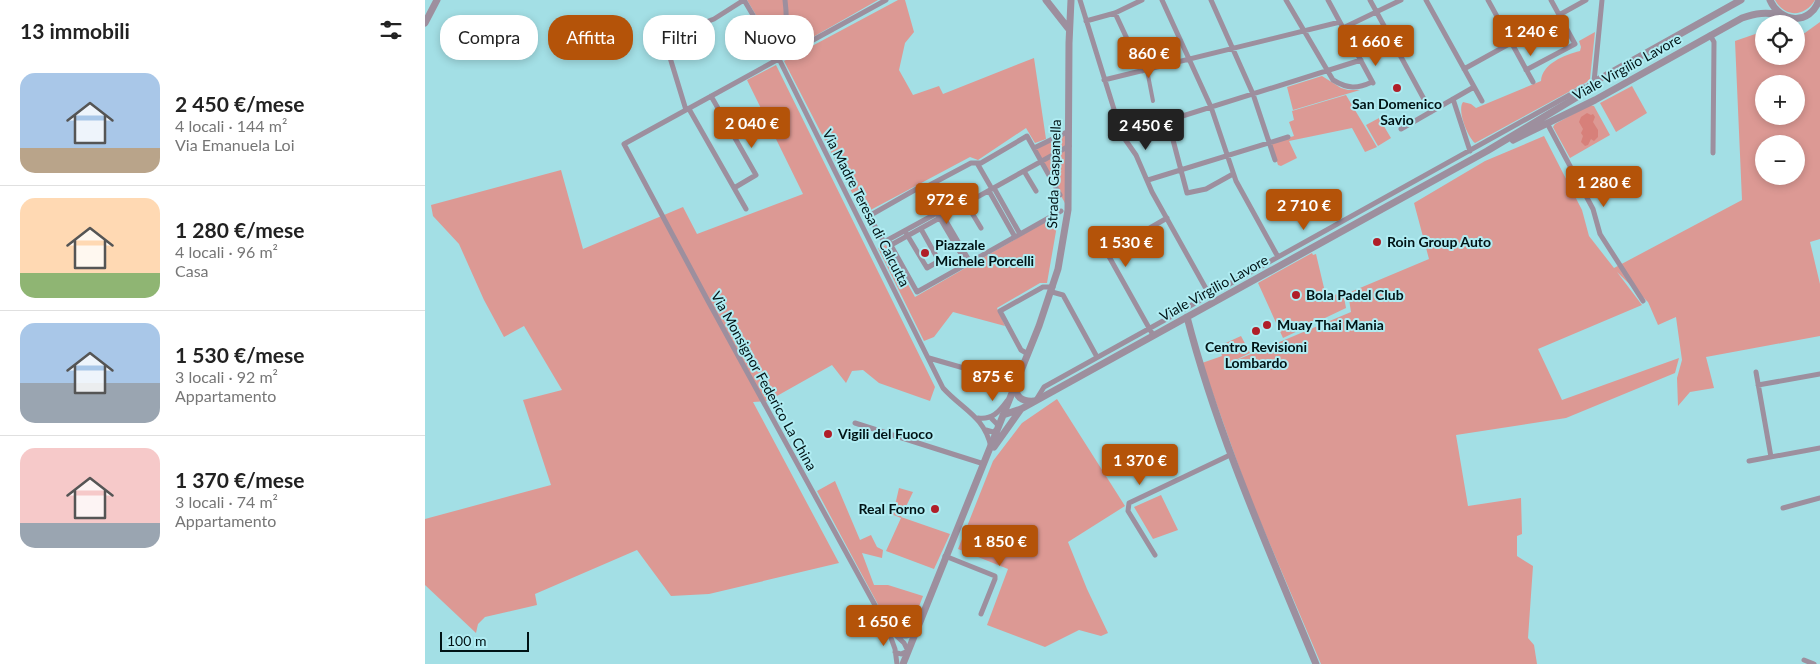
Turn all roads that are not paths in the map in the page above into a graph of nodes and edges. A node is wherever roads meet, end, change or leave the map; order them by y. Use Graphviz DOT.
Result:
graph roads {
  1 [pos="437,0"];
  2 [pos="744,0"];
  3 [pos="785,0"];
  4 [pos="886,0"];
  5 [pos="1046,0"];
  6 [pos="1067,0"];
  7 [pos="1071,0"];
  8 [pos="1080,0"];
  9 [pos="1142,0"];
  10 [pos="1162,0"];
  11 [pos="1211,0"];
  12 [pos="1286,0"];
  13 [pos="1328,0"];
  14 [pos="1370,0"];
  15 [pos="1401,0"];
  16 [pos="1426,0"];
  17 [pos="1488,0"];
  18 [pos="1551,0"];
  19 [pos="1586,0"];
  20 [pos="1602,0"];
  21 [pos="1741,0"];
  22 [pos="1770,0"];
  23 [pos="1819,0"];
  24 [pos="1071,9"];
  25 [pos="1083,9"];
  26 [pos="1376,12"];
  27 [pos="1115,13"];
  28 [pos="1781,14"];
  29 [pos="753,15"];
  30 [pos="786,15"];
  31 [pos="1559,15"];
  32 [pos="1086,21"];
  33 [pos="1340,22"];
  34 [pos="425,23"];
  35 [pos="1068,28"];
  36 [pos="1343,28"];
  37 [pos="1304,31"];
  38 [pos="1529,32"];
  39 [pos="1710,35"];
  40 [pos="814,40"];
  41 [pos="1511,42"];
  42 [pos="1069,43"];
  43 [pos="1233,48"];
  44 [pos="1189,59"];
  45 [pos="777,60"];
  46 [pos="780,60"];
  47 [pos="1361,60"];
  48 [pos="1464,69"];
  49 [pos="1144,70"];
  50 [pos="1527,70"];
  51 [pos="1327,71"];
  52 [pos="1104,80"];
  53 [pos="1533,82"];
  54 [pos="1593,82"];
  55 [pos="1474,87"];
  56 [pos="1253,94"];
  57 [pos="711,96"];
  58 [pos="1453,99"];
  59 [pos="1153,101"];
  60 [pos="1482,101"];
  61 [pos="1211,107"];
  62 [pos="687,109"];
  63 [pos="1431,112"];
  64 [pos="1168,121"];
  65 [pos="1547,124"];
  66 [pos="1401,129"];
  67 [pos="1069,131"];
  68 [pos="1123,135"];
  69 [pos="1288,137"];
  70 [pos="1270,142"];
  71 [pos="1069,146"];
  72 [pos="1034,148"];
  73 [pos="1469,151"];
  74 [pos="1487,151"];
  75 [pos="1713,153"];
  76 [pos="1228,156"];
  77 [pos="1275,160"];
  78 [pos="1041,162"];
  79 [pos="977,163"];
  80 [pos="1182,170"];
  81 [pos="1025,171"];
  82 [pos="1233,174"];
  83 [pos="1148,180"];
  84 [pos="734,188"];
  85 [pos="922,188"];
  86 [pos="992,189"];
  87 [pos="1036,190"];
  88 [pos="1060,195"];
  89 [pos="966,203"];
  90 [pos="746,208"];
  91 [pos="1061,211"];
  92 [pos="940,216"];
  93 [pos="1167,218"];
  94 [pos="981,228"];
  95 [pos="921,229"];
  96 [pos="906,233"];
  97 [pos="1018,236"];
  98 [pos="890,243"];
  99 [pos="1287,252"];
  100 [pos="1278,257"];
  101 [pos="1291,259"];
  102 [pos="968,263"];
  103 [pos="1052,290"];
  104 [pos="1209,294"];
  105 [pos="1643,301"];
  106 [pos="1187,317"];
  107 [pos="1149,328"];
  108 [pos="1153,335"];
  109 [pos="1028,354"];
  110 [pos="1097,357"];
  111 [pos="929,358"];
  112 [pos="1756,372"];
  113 [pos="1820,374"];
  114 [pos="1016,383"];
  115 [pos="1758,385"];
  116 [pos="1012,394"];
  117 [pos="1037,400"];
  118 [pos="1021,409"];
  119 [pos="1003,415"];
  120 [pos="977,418"];
  121 [pos="990,419"];
  122 [pos="855,423"];
  123 [pos="985,430"];
  124 [pos="998,430"];
  125 [pos="991,448"];
  126 [pos="1820,448"];
  127 [pos="1230,455"];
  128 [pos="1771,457"];
  129 [pos="985,461"];
  130 [pos="1749,461"];
  131 [pos="1820,498"];
  132 [pos="1783,508"];
  133 [pos="1155,555"];
  134 [pos="945,556"];
  135 [pos="981,614"];
  136 [pos="887,627"];
  137 [pos="915,634"];
  138 [pos="897,636"];
  139 [pos="908,651"];
  140 [pos="895,652"];
  141 [pos="1804,660"];
  142 [pos="897,664"];
  143 [pos="903,664"];
  144 [pos="1316,664"];
  145 [pos="1813,664"];
  1 -- 34 [label="street"];
  2 -- 29 [label="street, Via Madre Teresa di Calcutta"];
  2 -- 62 [label="street"];
  3 -- 30 [label="street"];
  4 -- 40 [label="street"];
  5 -- 35 [label="street"];
  6 -- 35 [label="street, Strada Gaspanella"];
  7 -- 24 [label="street, Strada Gaspanella"];
  8 -- 25 [label="street"];
  9 -- 27 [label="street"];
  10 -- 44 [label="street"];
  11 -- 43 [label="street"];
  12 -- 37 [label="street"];
  13 -- 33 [label="street"];
  14 -- 26 [label="street"];
  15 -- 26 [label="street"];
  16 -- 48 [label="street"];
  17 -- 41 [label="street"];
  18 -- 31 [label="street"];
  19 -- 31 [label="street"];
  20 -- 54 [label="street"];
  21 -- 54 [label="street, Viale Virgilio Lavore"];
  22 -- 28 [label="street"];
  23 -- 28 [label="street, Viale Virgilio Lavore"];
  24 -- 25 [label="street"];
  24 -- 42 [label="street, Strada Gaspanella"];
  25 -- 32 [label="street"];
  26 -- 36 [label="street"];
  26 -- 63 [label="street"];
  27 -- 32 [label="street"];
  27 -- 49 [label="street"];
  28 -- 39 [label="street, Viale Virgilio Lavore"];
  31 -- 50 [label="street"];
  32 -- 52 [label="street"];
  33 -- 36 [label="street"];
  33 -- 37 [label="street"];
  35 -- 42 [label="street, Strada Gaspanella"];
  36 -- 47 [label="street"];
  37 -- 43 [label="street"];
  37 -- 51 [label="street"];
  38 -- 41 [label="street"];
  39 -- 65 [label="street, Viale Virgilio Lavore"];
  39 -- 75 [label="street"];
  41 -- 48 [label="street"];
  41 -- 50 [label="street"];
  42 -- 67 [label="street, Strada Gaspanella"];
  43 -- 44 [label="street"];
  43 -- 56 [label="street"];
  44 -- 49 [label="street"];
  44 -- 61 [label="street"];
  45 -- 57 [label="street"];
  46 -- 111 [label="street, Via Madre Teresa di Calcutta"];
  47 -- 51 [label="street"];
  47 -- 51 [label="street"];
  48 -- 55 [label="street"];
  49 -- 52 [label="street"];
  49 -- 59 [label="street"];
  50 -- 53 [label="street"];
  51 -- 56 [label="street"];
  52 -- 68 [label="street"];
  54 -- 73 [label="street"];
  54 -- 74 [label="street, Viale Virgilio Lavore"];
  55 -- 58 [label="street"];
  55 -- 60 [label="street"];
  56 -- 61 [label="street"];
  56 -- 70 [label="street"];
  57 -- 62 [label="street"];
  57 -- 84 [label="street"];
  58 -- 63 [label="street"];
  58 -- 73 [label="street"];
  61 -- 64 [label="street"];
  61 -- 76 [label="street"];
  62 -- 84 [label="street"];
  62 -- 136 [label="street, Via Monsignor Federico La China"];
  63 -- 66 [label="street"];
  64 -- 68 [label="street"];
  64 -- 80 [label="street"];
  65 -- 74 [label="street, Viale Virgilio Lavore"];
  65 -- 105 [label="street"];
  67 -- 71 [label="street, Strada Gaspanella"];
  67 -- 72 [label="street"];
  68 -- 83 [label="street"];
  69 -- 70 [label="street"];
  70 -- 76 [label="street"];
  70 -- 77 [label="street"];
  71 -- 78 [label="street"];
  71 -- 103 [label="street, Strada Gaspanella"];
  72 -- 78 [label="street"];
  72 -- 79 [label="street"];
  73 -- 99 [label="street"];
  74 -- 101 [label="street, Viale Virgilio Lavore"];
  76 -- 80 [label="street"];
  76 -- 82 [label="street"];
  78 -- 81 [label="street"];
  78 -- 88 [label="street"];
  79 -- 85 [label="street"];
  79 -- 86 [label="street"];
  80 -- 82 [label="street"];
  80 -- 83 [label="street"];
  81 -- 86 [label="street"];
  81 -- 87 [label="street"];
  82 -- 100 [label="street"];
  83 -- 93 [label="street"];
  84 -- 90 [label="street"];
  85 -- 92 [label="street"];
  85 -- 98 [label="street"];
  86 -- 89 [label="street"];
  86 -- 97 [label="street"];
  89 -- 92 [label="street"];
  89 -- 94 [label="street"];
  91 -- 97 [label="street"];
  92 -- 95 [label="street"];
  92 -- 96 [label="street"];
  92 -- 102 [label="street"];
  93 -- 104 [label="street"];
  93 -- 107 [label="street"];
  95 -- 96 [label="street"];
  95 -- 96 [label="street"];
  96 -- 98 [label="street"];
  97 -- 102 [label="street"];
  98 -- 102 [label="street"];
  99 -- 100 [label="street"];
  99 -- 101 [label="street"];
  100 -- 104 [label="street"];
  101 -- 106 [label="street, Viale Virgilio Lavore"];
  103 -- 109 [label="street, Strada Gaspanella"];
  103 -- 109 [label="street"];
  103 -- 110 [label="street"];
  104 -- 107 [label="street"];
  106 -- 108 [label="street, Viale Virgilio Lavore"];
  106 -- 127 [label="street"];
  107 -- 108 [label="street"];
  107 -- 110 [label="street"];
  108 -- 117 [label="street, Viale Virgilio Lavore"];
  109 -- 114 [label="street, Strada Gaspanella"];
  110 -- 117 [label="street"];
  111 -- 114 [label="street"];
  111 -- 120 [label="street, Via Madre Teresa di Calcutta"];
  112 -- 115 [label="street"];
  113 -- 115 [label="street"];
  114 -- 116 [label="street, Strada Gaspanella"];
  114 -- 117 [label="street"];
  115 -- 128 [label="street"];
  116 -- 119 [label="street, Strada Gaspanella"];
  116 -- 121 [label="street"];
  117 -- 118 [label="street, Viale Virgilio Lavore"];
  118 -- 119 [label="street, Viale Virgilio Lavore"];
  118 -- 129 [label="street"];
  119 -- 121 [label="street"];
  119 -- 124 [label="street, Strada Gaspanella"];
  120 -- 121 [label="street"];
  120 -- 123 [label="street"];
  121 -- 124 [label="street"];
  122 -- 129 [label="street"];
  123 -- 124 [label="street"];
  123 -- 125 [label="street"];
  124 -- 125 [label="street, Strada Gaspanella"];
  125 -- 129 [label="street, Strada Gaspanella"];
  126 -- 128 [label="street"];
  127 -- 133 [label="street"];
  127 -- 144 [label="street"];
  128 -- 130 [label="street"];
  129 -- 134 [label="street"];
  131 -- 132 [label="street"];
  134 -- 135 [label="street"];
  134 -- 137 [label="street"];
  136 -- 138 [label="street"];
  136 -- 140 [label="street"];
  137 -- 138 [label="street"];
  137 -- 139 [label="street"];
  138 -- 139 [label="street"];
  139 -- 140 [label="street"];
  139 -- 143 [label="street"];
  140 -- 142 [label="street"];
  141 -- 145 [label="street"];
}
